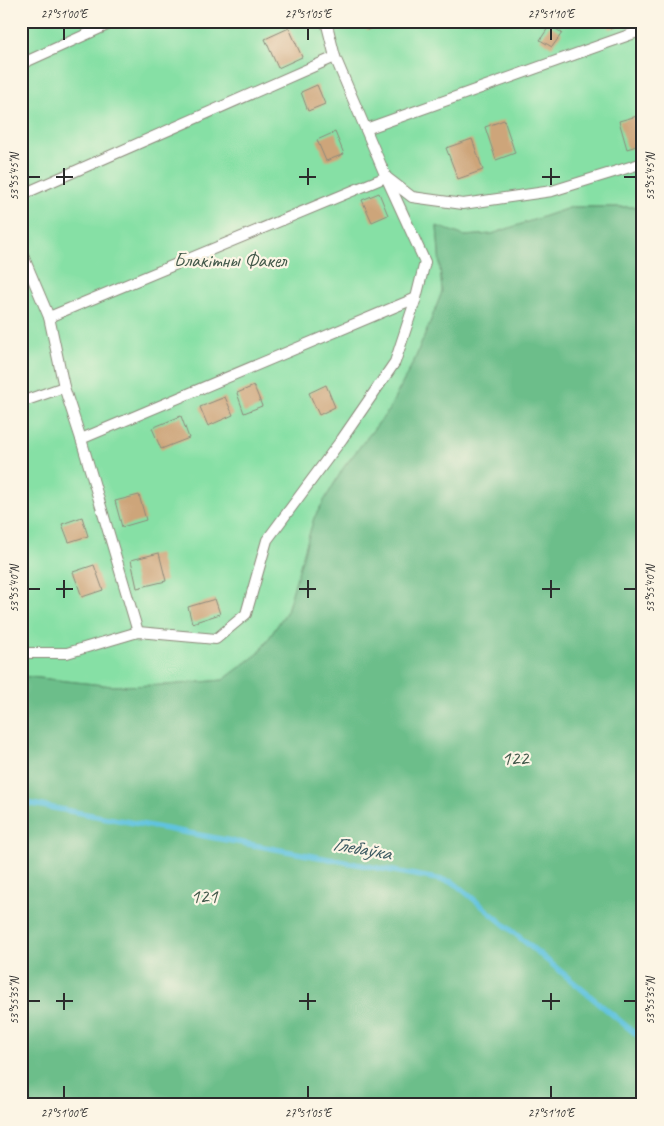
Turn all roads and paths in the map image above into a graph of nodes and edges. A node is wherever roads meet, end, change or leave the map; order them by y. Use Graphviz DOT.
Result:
graph roads {
  1 [pos="116,21"];
  2 [pos="326,21"];
  3 [pos="643,30"];
  4 [pos="335,57"];
  5 [pos="21,64"];
  6 [pos="366,129"];
  7 [pos="643,163"];
  8 [pos="386,178"];
  9 [pos="21,194"];
  10 [pos="22,252"];
  11 [pos="416,298"];
  12 [pos="49,317"];
  13 [pos="64,386"];
  14 [pos="21,402"];
  15 [pos="82,439"];
  16 [pos="138,632"];
  17 [pos="21,653"];
  1 -- 5 [label="lane"];
  2 -- 4 [label="lane"];
  3 -- 6 [label="lane"];
  4 -- 6 [label="lane"];
  4 -- 9 [label="lane"];
  6 -- 8 [label="lane"];
  7 -- 8 [label="lane"];
  8 -- 11 [label="lane"];
  8 -- 12 [label="lane"];
  10 -- 12 [label="lane"];
  11 -- 15 [label="lane"];
  11 -- 16 [label="lane"];
  12 -- 13 [label="lane"];
  13 -- 14 [label="lane"];
  13 -- 15 [label="lane"];
  15 -- 16 [label="lane"];
  16 -- 17 [label="lane"];
}
